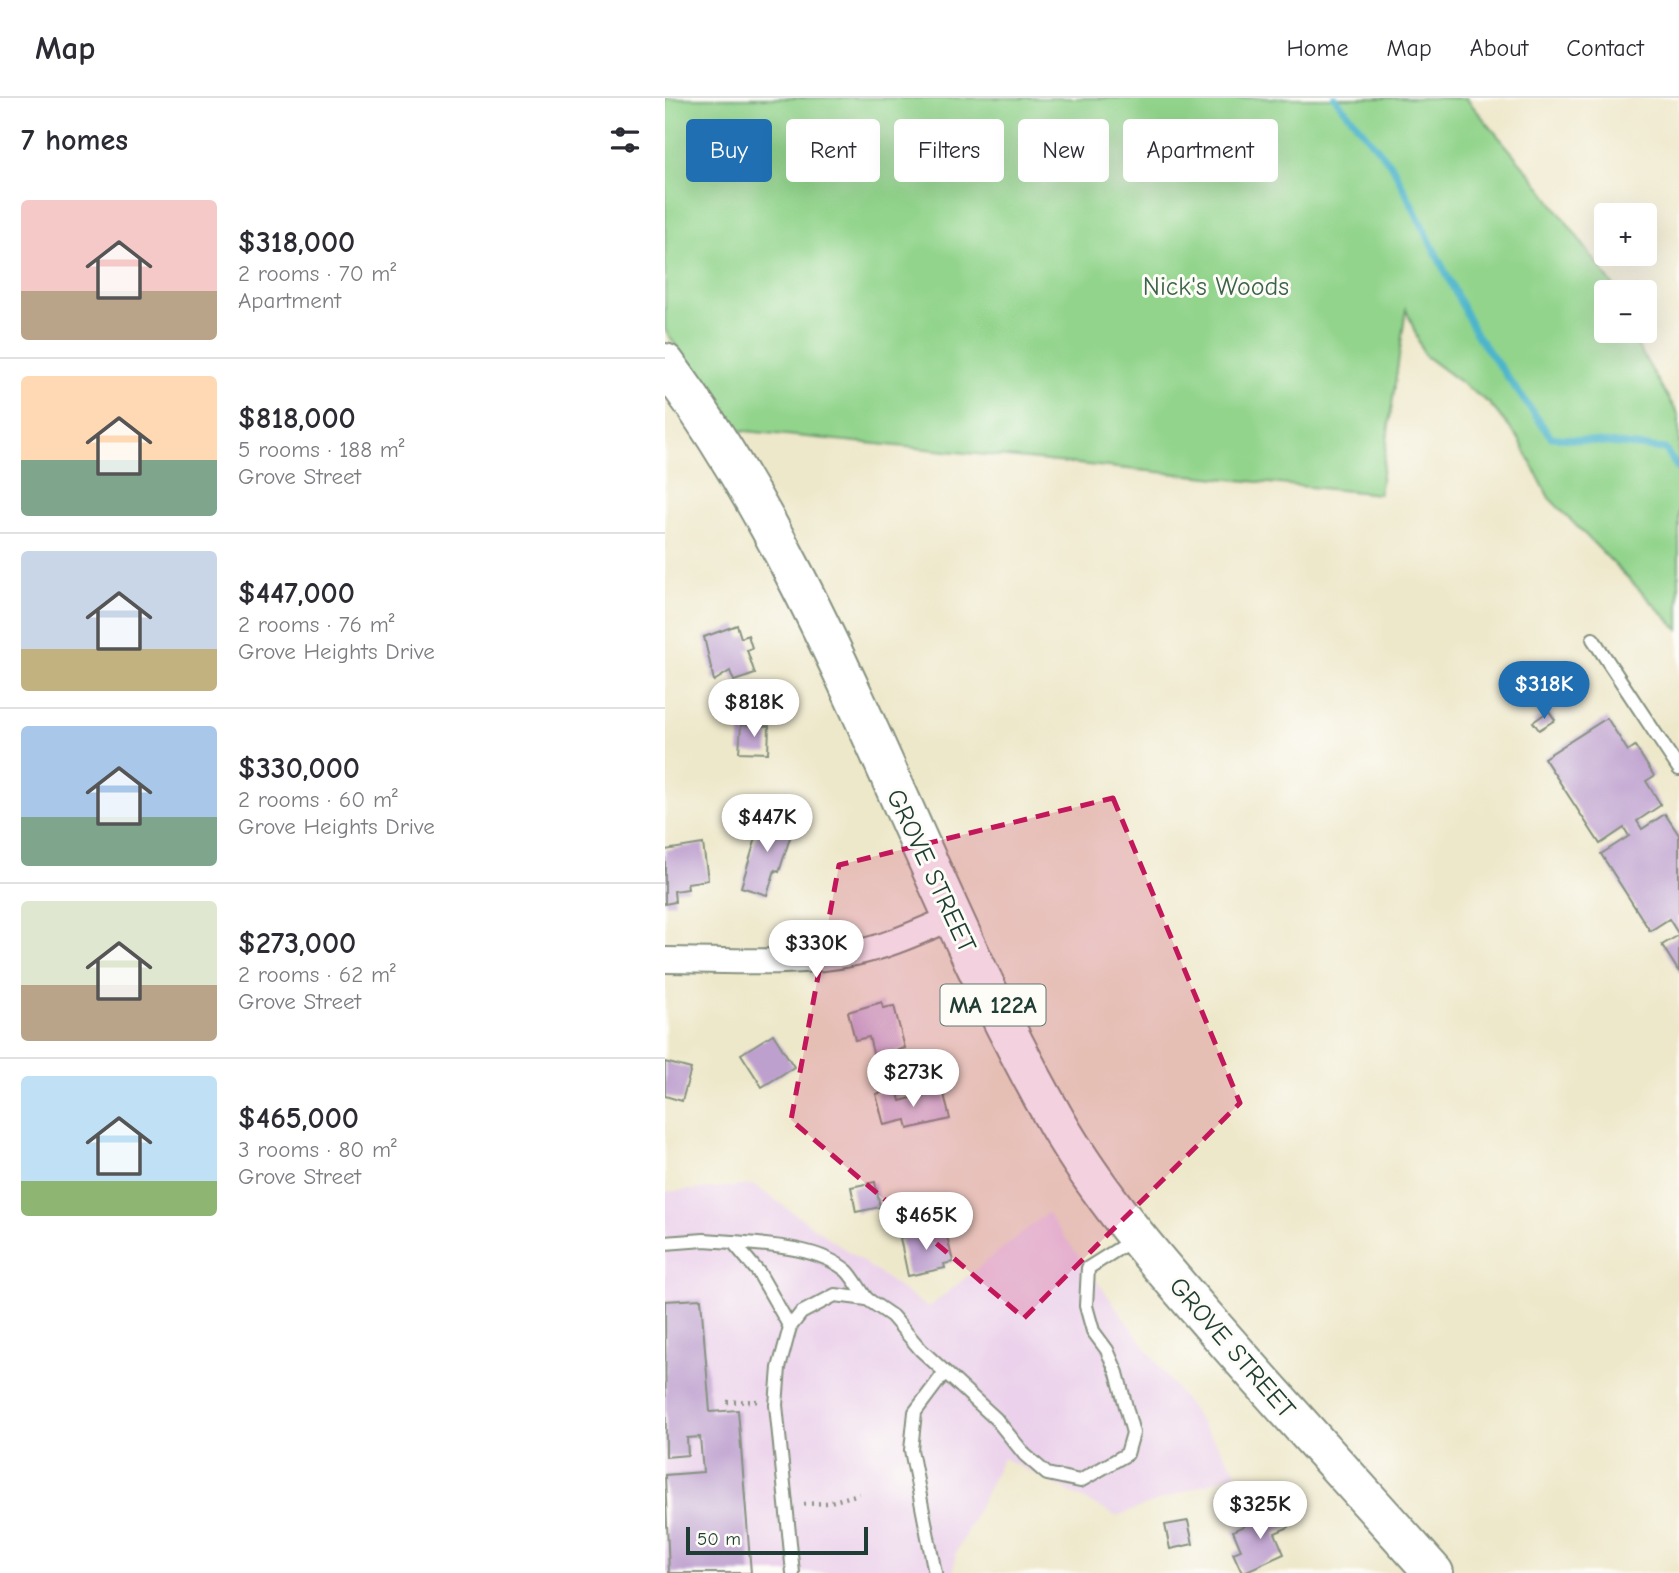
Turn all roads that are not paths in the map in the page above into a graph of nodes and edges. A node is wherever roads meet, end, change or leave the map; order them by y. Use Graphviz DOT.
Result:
graph roads {
  1 [pos="665,363"];
  2 [pos="1593,639"];
  3 [pos="1679,769"];
  4 [pos="952,918"];
  5 [pos="665,960"];
  6 [pos="1137,1237"];
  7 [pos="669,1241"];
  8 [pos="733,1242"];
  9 [pos="867,1299"];
  10 [pos="790,1327"];
  11 [pos="945,1372"];
  12 [pos="793,1573"];
  13 [pos="935,1573"];
  14 [pos="1434,1573"];
  1 -- 4 [label="main road, GROVE STREET / MA 122A"];
  2 -- 3 [label="lane"];
  4 -- 5 [label="street"];
  4 -- 6 [label="main road, GROVE STREET / MA 122A"];
  6 -- 11 [label="lane"];
  6 -- 14 [label="main road, GROVE STREET / MA 122A"];
  7 -- 8 [label="lane"];
  8 -- 9 [label="lane"];
  8 -- 10 [label="lane"];
  9 -- 10 [label="lane"];
  9 -- 11 [label="lane"];
  10 -- 12 [label="lane"];
  11 -- 13 [label="lane"];
}
